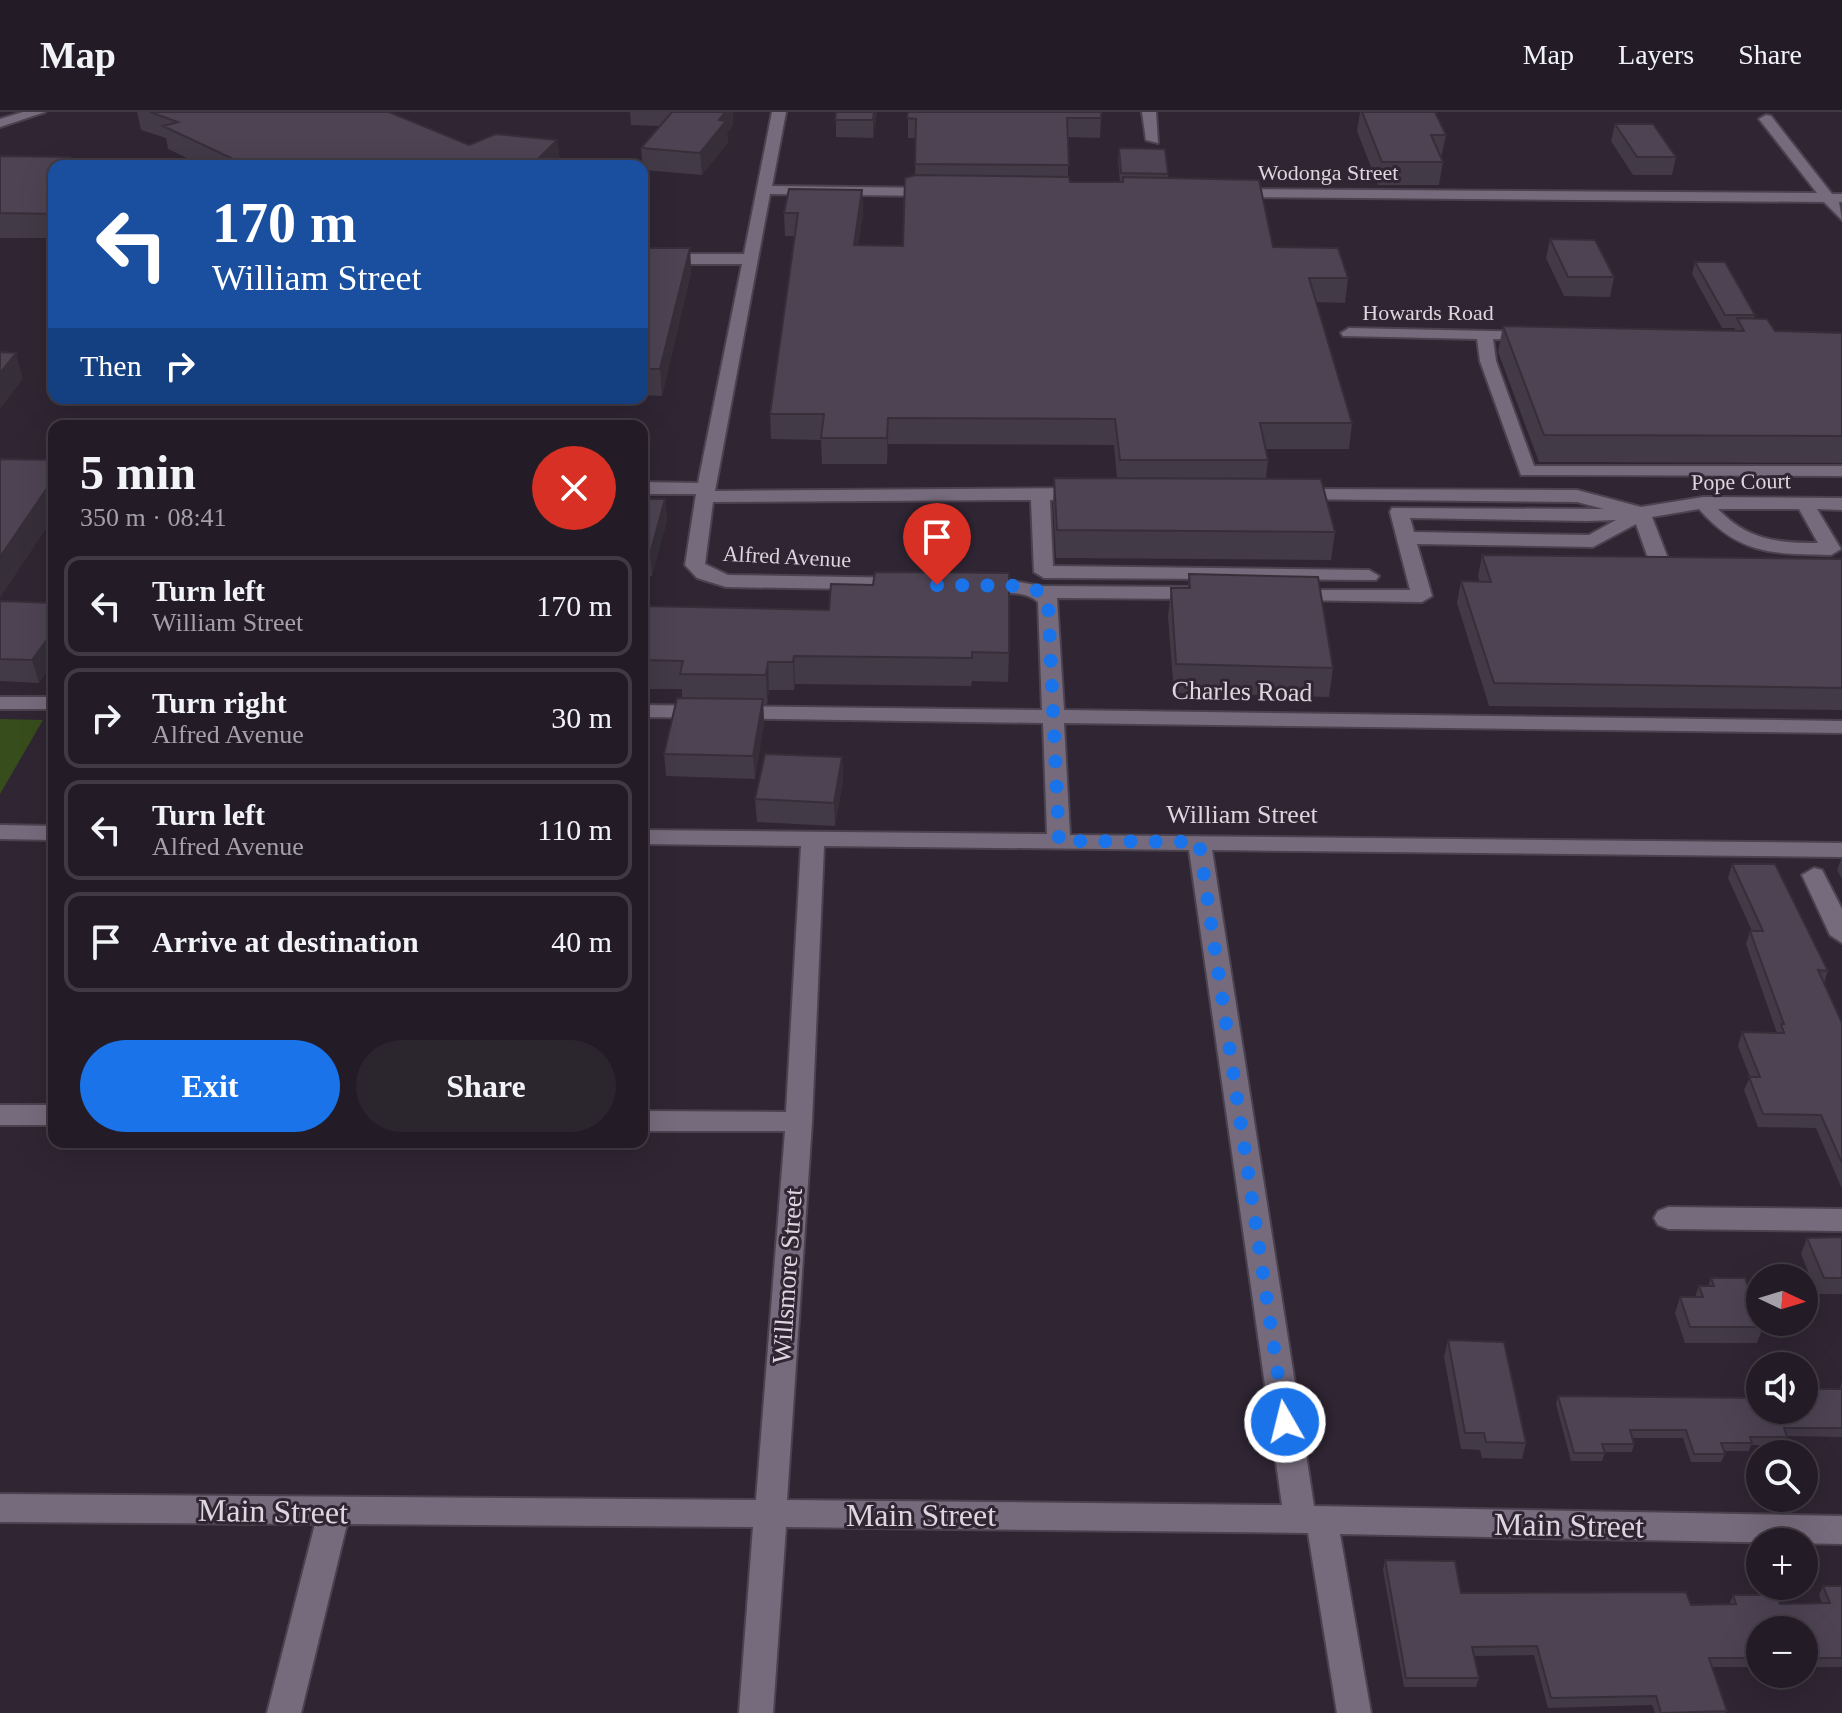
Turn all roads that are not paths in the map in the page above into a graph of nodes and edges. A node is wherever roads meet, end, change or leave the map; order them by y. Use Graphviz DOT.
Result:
graph roads {
  1 [pos="38,112"];
  2 [pos="779,112"];
  3 [pos="1149,112"];
  4 [pos="1766,119"];
  5 [pos="0,123"];
  6 [pos="1153,140"];
  7 [pos="767,190"];
  8 [pos="958,192"];
  9 [pos="1213,193"];
  10 [pos="1835,198"];
  11 [pos="1842,216"];
  12 [pos="648,259"];
  13 [pos="752,259"];
  14 [pos="1349,333"];
  15 [pos="1484,334"];
  16 [pos="1546,335"];
  17 [pos="1842,471"];
  18 [pos="648,488"];
  19 [pos="705,493"];
  20 [pos="1040,494"];
  21 [pos="1101,494"];
  22 [pos="1271,495"];
  23 [pos="1703,503"];
  24 [pos="1805,504"];
  25 [pos="1842,504"];
  26 [pos="1641,513"];
  27 [pos="1659,561"];
  28 [pos="1369,576"];
  29 [pos="932,585"];
  30 [pos="964,585"];
  31 [pos="1040,592"];
  32 [pos="0,703"];
  33 [pos="48,703"];
  34 [pos="648,711"];
  35 [pos="1052,717"];
  36 [pos="1842,727"];
  37 [pos="0,832"];
  38 [pos="48,833"];
  39 [pos="648,837"];
  40 [pos="813,839"];
  41 [pos="1059,841"];
  42 [pos="1199,842"];
  43 [pos="1842,850"];
  44 [pos="1814,875"];
  45 [pos="1842,935"];
  46 [pos="0,1115"];
  47 [pos="48,1115"];
  48 [pos="648,1121"];
  49 [pos="799,1122"];
  50 [pos="1668,1218"];
  51 [pos="1842,1220"];
  52 [pos="0,1508"];
  53 [pos="334,1512"];
  54 [pos="769,1514"];
  55 [pos="1311,1520"];
  56 [pos="1842,1530"];
  57 [pos="284,1713"];
  58 [pos="756,1713"];
  59 [pos="1354,1713"];
  1 -- 5 [label="street"];
  2 -- 7 [label="street, Alfred Avenue"];
  3 -- 6 [label="street"];
  4 -- 10 [label="street"];
  7 -- 8 [label="street"];
  7 -- 13 [label="street, Alfred Avenue"];
  9 -- 10 [label="street, Wodonga Street"];
  10 -- 11 [label="street"];
  12 -- 13 [label="street"];
  13 -- 19 [label="street, Alfred Avenue"];
  14 -- 15 [label="street, Howards Road"];
  15 -- 16 [label="street, Howards Road"];
  15 -- 17 [label="street"];
  18 -- 19 [label="street"];
  19 -- 20 [label="street"];
  19 -- 29 [label="street, Alfred Avenue"];
  20 -- 21 [label="street"];
  20 -- 28 [label="street"];
  22 -- 26 [label="street"];
  23 -- 24 [label="street, Pope Court"];
  23 -- 24 [label="street"];
  23 -- 26 [label="street, Pope Court"];
  24 -- 25 [label="street, Pope Court"];
  26 -- 27 [label="street"];
  26 -- 31 [label="street"];
  30 -- 31 [label="street"];
  31 -- 35 [label="street"];
  32 -- 33 [label="street"];
  34 -- 35 [label="street, Charles Road"];
  35 -- 36 [label="street, Charles Road"];
  35 -- 41 [label="street"];
  37 -- 38 [label="street"];
  39 -- 40 [label="street, William Street"];
  40 -- 41 [label="street, William Street"];
  40 -- 49 [label="street, Willsmore Street"];
  41 -- 42 [label="street, William Street"];
  42 -- 43 [label="street, William Street"];
  42 -- 55 [label="street"];
  44 -- 45 [label="street"];
  46 -- 47 [label="street"];
  48 -- 49 [label="street"];
  49 -- 54 [label="street, Willsmore Street"];
  50 -- 51 [label="street"];
  52 -- 53 [label="street, Main Street"];
  53 -- 54 [label="street, Main Street"];
  53 -- 57 [label="street"];
  54 -- 55 [label="street, Main Street"];
  54 -- 58 [label="street, Willsmore Street"];
  55 -- 56 [label="street, Main Street"];
  55 -- 59 [label="street"];
}
